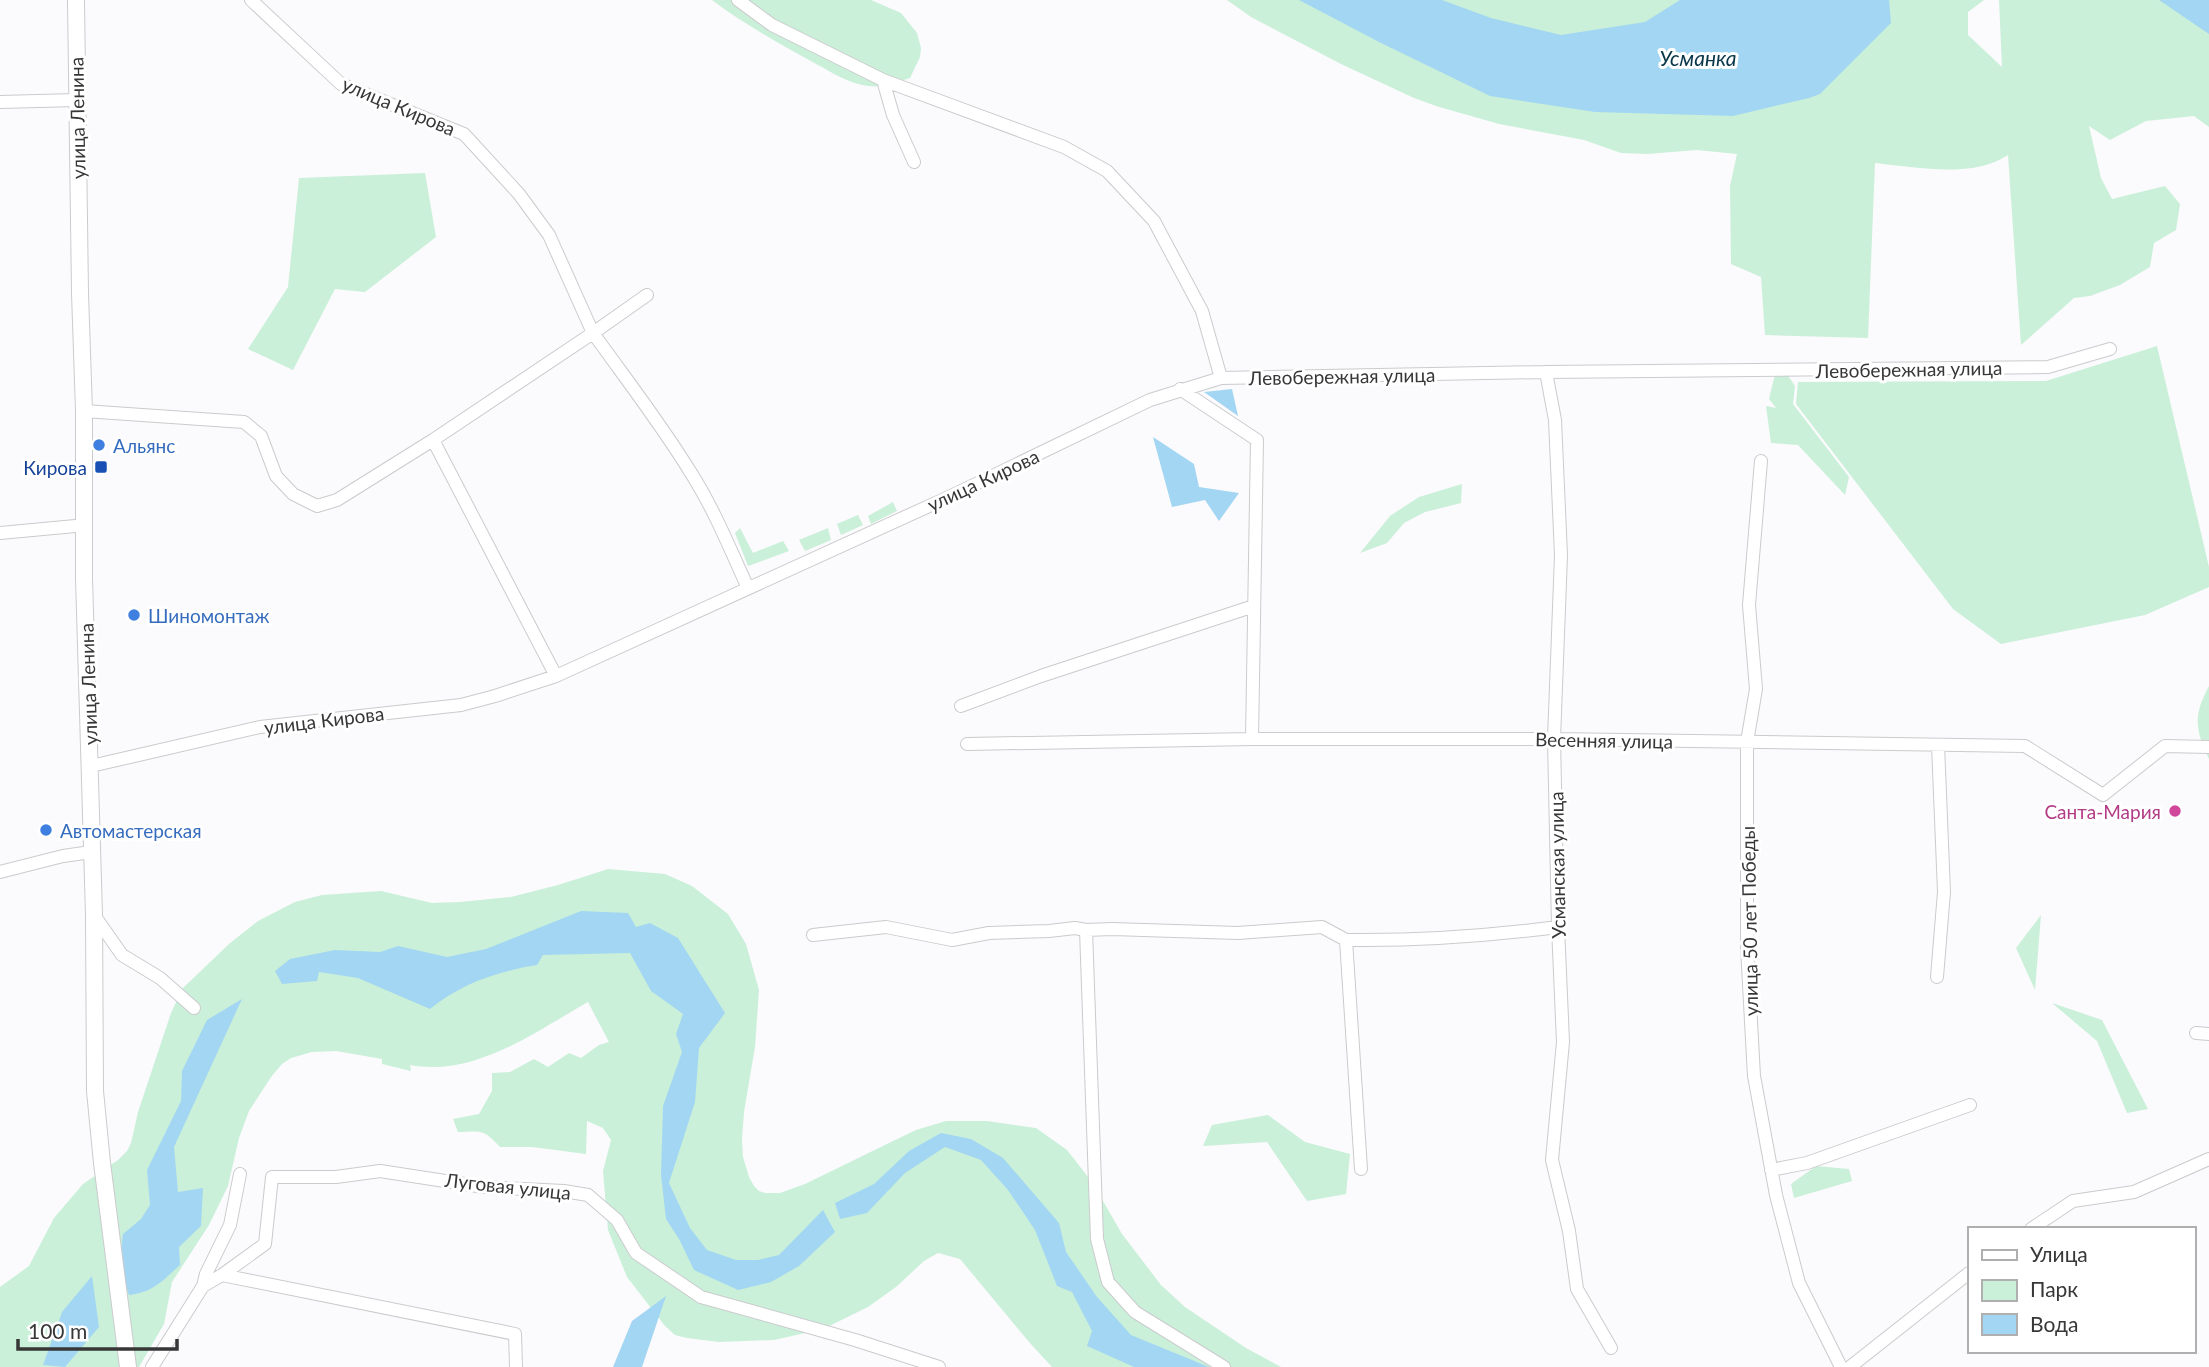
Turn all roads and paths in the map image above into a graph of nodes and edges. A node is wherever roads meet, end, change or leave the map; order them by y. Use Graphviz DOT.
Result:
graph roads {
  1 [pos="76,0"];
  2 [pos="251,0"];
  3 [pos="738,0"];
  4 [pos="883,79"];
  5 [pos="77,100"];
  6 [pos="0,102"];
  7 [pos="914,162"];
  8 [pos="647,295"];
  9 [pos="593,333"];
  10 [pos="2110,349"];
  11 [pos="1546,372"];
  12 [pos="1221,378"];
  13 [pos="1180,389"];
  14 [pos="84,411"];
  15 [pos="433,440"];
  16 [pos="1761,461"];
  17 [pos="86,525"];
  18 [pos="0,533"];
  19 [pos="748,588"];
  20 [pos="1254,606"];
  21 [pos="556,676"];
  22 [pos="961,706"];
  23 [pos="1252,739"];
  24 [pos="1554,739"];
  25 [pos="1747,742"];
  26 [pos="967,744"];
  27 [pos="1938,745"];
  28 [pos="2209,747"];
  29 [pos="91,766"];
  30 [pos="91,852"];
  31 [pos="0,872"];
  32 [pos="94,915"];
  33 [pos="1558,928"];
  34 [pos="1086,930"];
  35 [pos="813,935"];
  36 [pos="1346,940"];
  37 [pos="1937,977"];
  38 [pos="194,1008"];
  39 [pos="1970,1105"];
  40 [pos="2209,1160"];
  41 [pos="1362,1169"];
  42 [pos="1771,1170"];
  43 [pos="240,1174"];
  44 [pos="2034,1227"];
  45 [pos="1968,1274"];
  46 [pos="222,1275"];
  47 [pos="204,1286"];
  48 [pos="1611,1348"];
  49 [pos="128,1367"];
  50 [pos="152,1367"];
  51 [pos="516,1367"];
  52 [pos="939,1367"];
  53 [pos="1224,1367"];
  54 [pos="1841,1367"];
  55 [pos="1850,1367"];
  1 -- 5 [label="main road, улица Ленина"];
  2 -- 9 [label="street, улица Кирова"];
  3 -- 4 [label="street, Левобережная улица"];
  4 -- 7 [label="street"];
  4 -- 12 [label="street, Левобережная улица"];
  5 -- 6 [label="street"];
  5 -- 14 [label="main road, улица Ленина"];
  8 -- 9 [label="street"];
  9 -- 15 [label="street"];
  9 -- 19 [label="street, улица Кирова"];
  10 -- 11 [label="street, Левобережная улица"];
  11 -- 12 [label="street, Левобережная улица"];
  11 -- 24 [label="street, Усманская улица"];
  12 -- 13 [label="street, улица Кирова"];
  13 -- 19 [label="street, улица Кирова"];
  13 -- 20 [label="street"];
  14 -- 15 [label="street"];
  14 -- 17 [label="main road, улица Ленина"];
  15 -- 21 [label="street"];
  16 -- 25 [label="street, улица 50 лет Победы"];
  17 -- 18 [label="street"];
  17 -- 29 [label="main road, улица Ленина"];
  19 -- 21 [label="street, улица Кирова"];
  20 -- 22 [label="street"];
  20 -- 23 [label="street"];
  21 -- 29 [label="street, улица Кирова"];
  23 -- 24 [label="street, Весенняя улица"];
  23 -- 26 [label="street, Весенняя улица"];
  24 -- 25 [label="street, Весенняя улица"];
  24 -- 33 [label="street, Усманская улица"];
  25 -- 27 [label="street, Весенняя улица"];
  25 -- 42 [label="street, улица 50 лет Победы"];
  27 -- 28 [label="street, Весенняя улица"];
  27 -- 37 [label="street"];
  29 -- 30 [label="main road, улица Ленина"];
  30 -- 31 [label="street"];
  30 -- 32 [label="main road, улица Ленина"];
  32 -- 38 [label="street"];
  32 -- 49 [label="main road, улица Ленина"];
  33 -- 36 [label="street"];
  33 -- 48 [label="street, Усманская улица"];
  34 -- 35 [label="street"];
  34 -- 36 [label="street"];
  34 -- 53 [label="street"];
  36 -- 41 [label="street"];
  39 -- 42 [label="street"];
  40 -- 44 [label="street"];
  42 -- 54 [label="street, улица 50 лет Победы"];
  43 -- 47 [label="street"];
  45 -- 55 [label="street"];
  46 -- 47 [label="street, Луговая улица"];
  46 -- 51 [label="street"];
  46 -- 52 [label="street, Луговая улица"];
  47 -- 50 [label="street, Луговая улица"];
}
